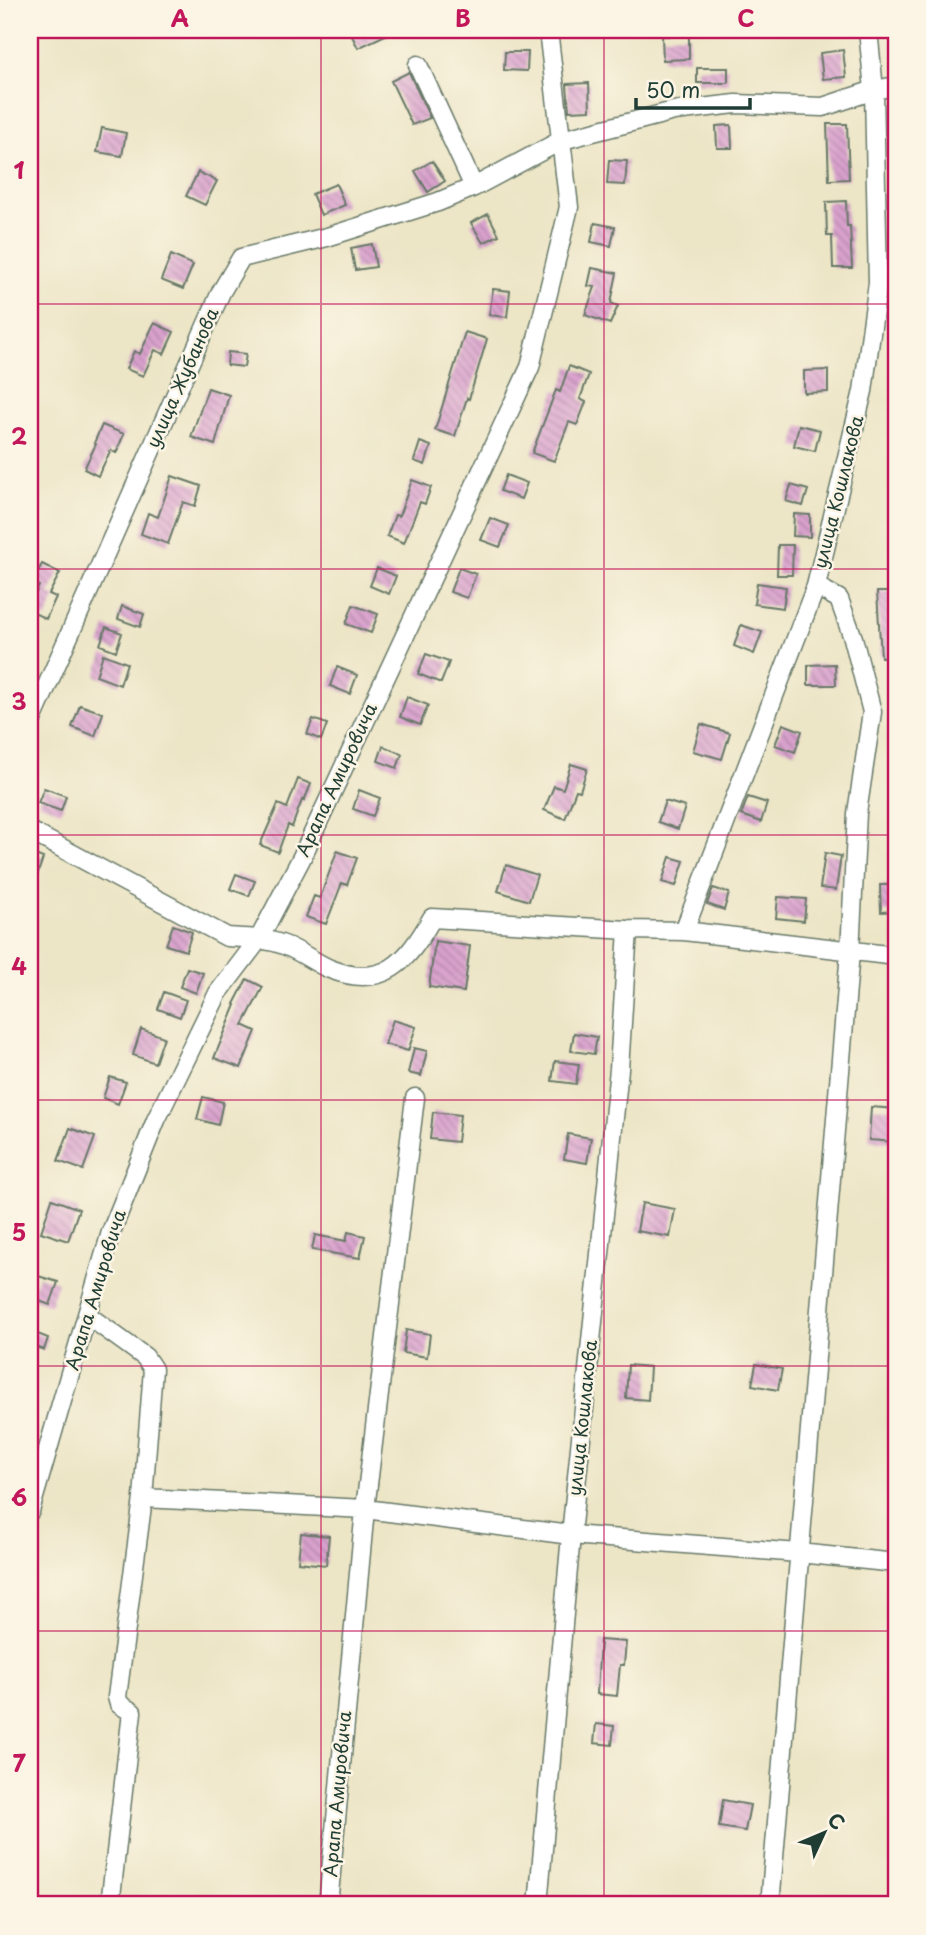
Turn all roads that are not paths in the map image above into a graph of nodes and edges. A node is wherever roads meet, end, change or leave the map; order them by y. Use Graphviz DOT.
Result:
graph roads {
  1 [pos="548,30"];
  2 [pos="868,30"];
  3 [pos="418,65"];
  4 [pos="896,86"];
  5 [pos="874,90"];
  6 [pos="562,140"];
  7 [pos="474,187"];
  8 [pos="816,586"];
  9 [pos="30,724"];
  10 [pos="30,831"];
  11 [pos="628,930"];
  12 [pos="684,931"];
  13 [pos="259,939"];
  14 [pos="850,952"];
  15 [pos="896,956"];
  16 [pos="415,1098"];
  17 [pos="87,1315"];
  18 [pos="143,1498"];
  19 [pos="365,1509"];
  20 [pos="30,1511"];
  21 [pos="571,1535"];
  22 [pos="799,1553"];
  23 [pos="896,1563"];
  24 [pos="110,1905"];
  25 [pos="328,1905"];
  26 [pos="538,1905"];
  27 [pos="770,1905"];
  1 -- 6 [label="street, Арапа Амировича"];
  2 -- 5 [label="street, улица Кошлакова"];
  3 -- 7 [label="street"];
  4 -- 5 [label="street, улица Жубанова"];
  5 -- 6 [label="street, улица Жубанова"];
  5 -- 8 [label="street, улица Кошлакова"];
  6 -- 7 [label="street, улица Жубанова"];
  6 -- 13 [label="street, Арапа Амировича"];
  7 -- 9 [label="street, улица Жубанова"];
  8 -- 12 [label="street, улица Кошлакова"];
  8 -- 14 [label="street"];
  10 -- 13 [label="street"];
  11 -- 12 [label="street"];
  11 -- 13 [label="street"];
  11 -- 21 [label="street, улица Кошлакова"];
  12 -- 14 [label="street"];
  13 -- 17 [label="street, Арапа Амировича"];
  14 -- 15 [label="street"];
  14 -- 22 [label="street"];
  16 -- 19 [label="street, Арапа Амировича"];
  17 -- 18 [label="street"];
  17 -- 20 [label="street, Арапа Амировича"];
  18 -- 19 [label="street"];
  18 -- 24 [label="street"];
  19 -- 21 [label="street"];
  19 -- 25 [label="street, Арапа Амировича"];
  21 -- 22 [label="street"];
  21 -- 26 [label="street, улица Кошлакова"];
  22 -- 23 [label="street"];
  22 -- 27 [label="street"];
}
